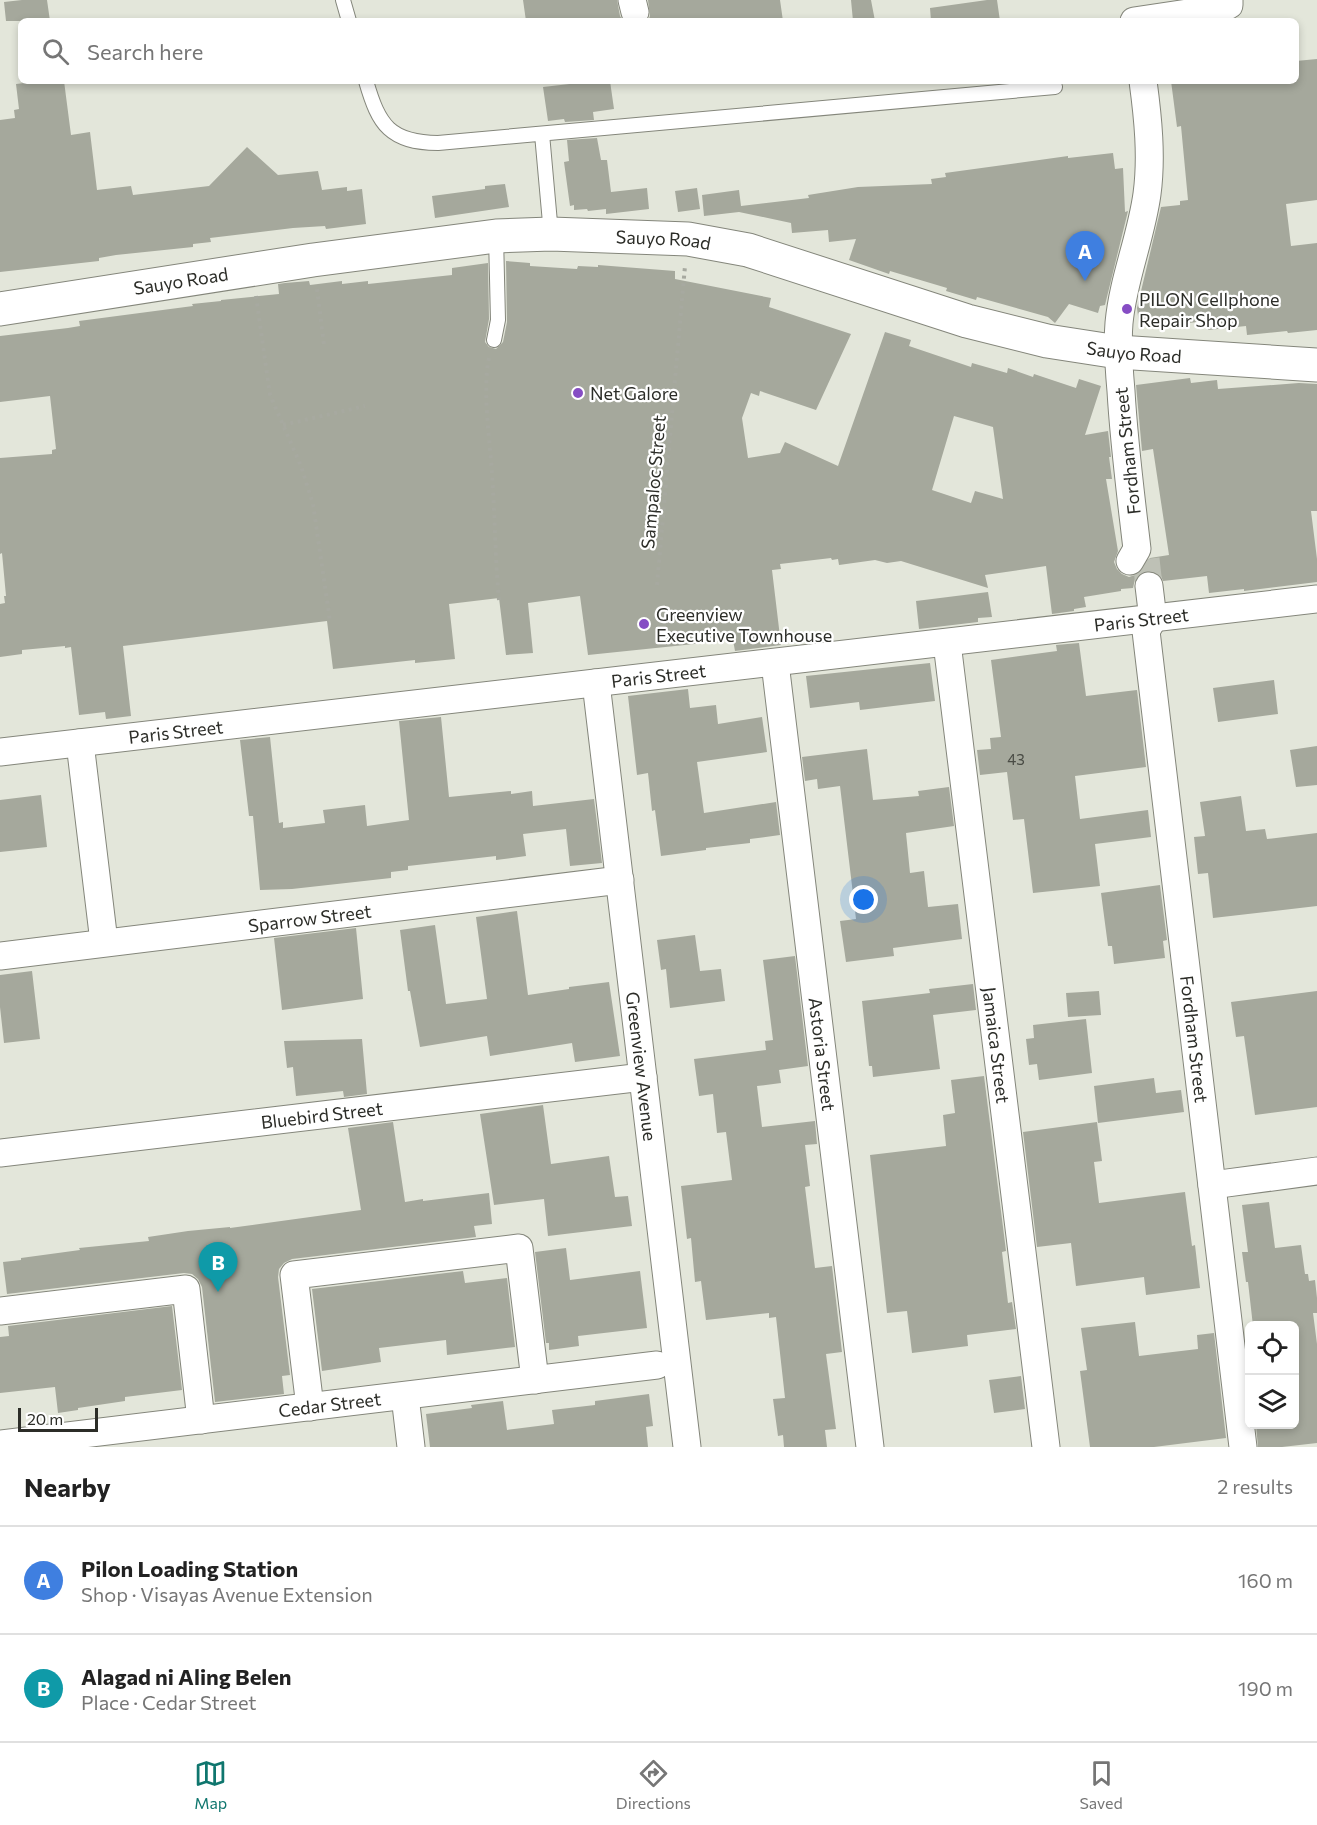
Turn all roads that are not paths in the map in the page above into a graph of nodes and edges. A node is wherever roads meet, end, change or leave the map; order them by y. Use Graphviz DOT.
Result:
graph roads {
  1 [pos="343,0"];
  2 [pos="1130,0"];
  3 [pos="1229,0"];
  4 [pos="348,18"];
  5 [pos="1133,18"];
  6 [pos="1154,18"];
  7 [pos="367,84"];
  8 [pos="1143,84"];
  9 [pos="1055,87"];
  10 [pos="542,134"];
  11 [pos="552,234"];
  12 [pos="496,236"];
  13 [pos="0,309"];
  14 [pos="494,340"];
  15 [pos="1118,352"];
  16 [pos="1317,365"];
  17 [pos="1137,556"];
  18 [pos="1141,587"];
  19 [pos="1317,599"];
  20 [pos="1145,624"];
  21 [pos="947,643"];
  22 [pos="775,663"];
  23 [pos="596,684"];
  24 [pos="80,743"];
  25 [pos="0,752"];
  26 [pos="620,880"];
  27 [pos="104,942"];
  28 [pos="0,956"];
  29 [pos="643,1077"];
  30 [pos="0,1153"];
  31 [pos="1317,1171"];
  32 [pos="1212,1185"];
  33 [pos="0,1311"];
  34 [pos="657,1365"];
  35 [pos="535,1380"];
  36 [pos="405,1396"];
  37 [pos="310,1407"];
  38 [pos="201,1420"];
  39 [pos="104,1439"];
  40 [pos="0,1444"];
  41 [pos="411,1447"];
  42 [pos="687,1447"];
  43 [pos="870,1447"];
  44 [pos="1046,1447"];
  45 [pos="1243,1447"];
  1 -- 4 [label="lane"];
  2 -- 5 [label="street"];
  3 -- 6 [label="street"];
  7 -- 10 [label="lane"];
  8 -- 15 [label="street, Fordham Street"];
  9 -- 10 [label="lane"];
  10 -- 11 [label="lane"];
  11 -- 12 [label="main road, Sauyo Road"];
  11 -- 15 [label="main road, Sauyo Road"];
  12 -- 13 [label="main road, Sauyo Road"];
  12 -- 14 [label="lane"];
  15 -- 16 [label="main road, Sauyo Road"];
  15 -- 17 [label="street, Fordham Street"];
  18 -- 20 [label="street, Fordham Street"];
  19 -- 20 [label="street, Paris Street"];
  20 -- 21 [label="street, Paris Street"];
  20 -- 32 [label="street, Fordham Street"];
  21 -- 22 [label="street, Paris Street"];
  21 -- 44 [label="street, Jamaica Street"];
  22 -- 23 [label="street, Paris Street"];
  22 -- 43 [label="street, Astoria Street"];
  23 -- 24 [label="street, Paris Street"];
  23 -- 26 [label="street, Greenview Avenue"];
  24 -- 25 [label="street, Paris Street"];
  24 -- 27 [label="street"];
  26 -- 27 [label="street, Sparrow Street"];
  26 -- 29 [label="street, Greenview Avenue"];
  27 -- 28 [label="street, Sparrow Street"];
  29 -- 30 [label="street, Bluebird Street"];
  29 -- 42 [label="street, Greenview Avenue"];
  31 -- 32 [label="street"];
  32 -- 45 [label="street, Fordham Street"];
  33 -- 38 [label="street"];
  34 -- 35 [label="street, Cedar Street"];
  35 -- 36 [label="street, Cedar Street"];
  35 -- 37 [label="street"];
  36 -- 37 [label="street, Cedar Street"];
  36 -- 41 [label="street"];
  37 -- 38 [label="street, Cedar Street"];
  38 -- 39 [label="street, Cedar Street"];
  39 -- 40 [label="street, Cedar Street"];
}
